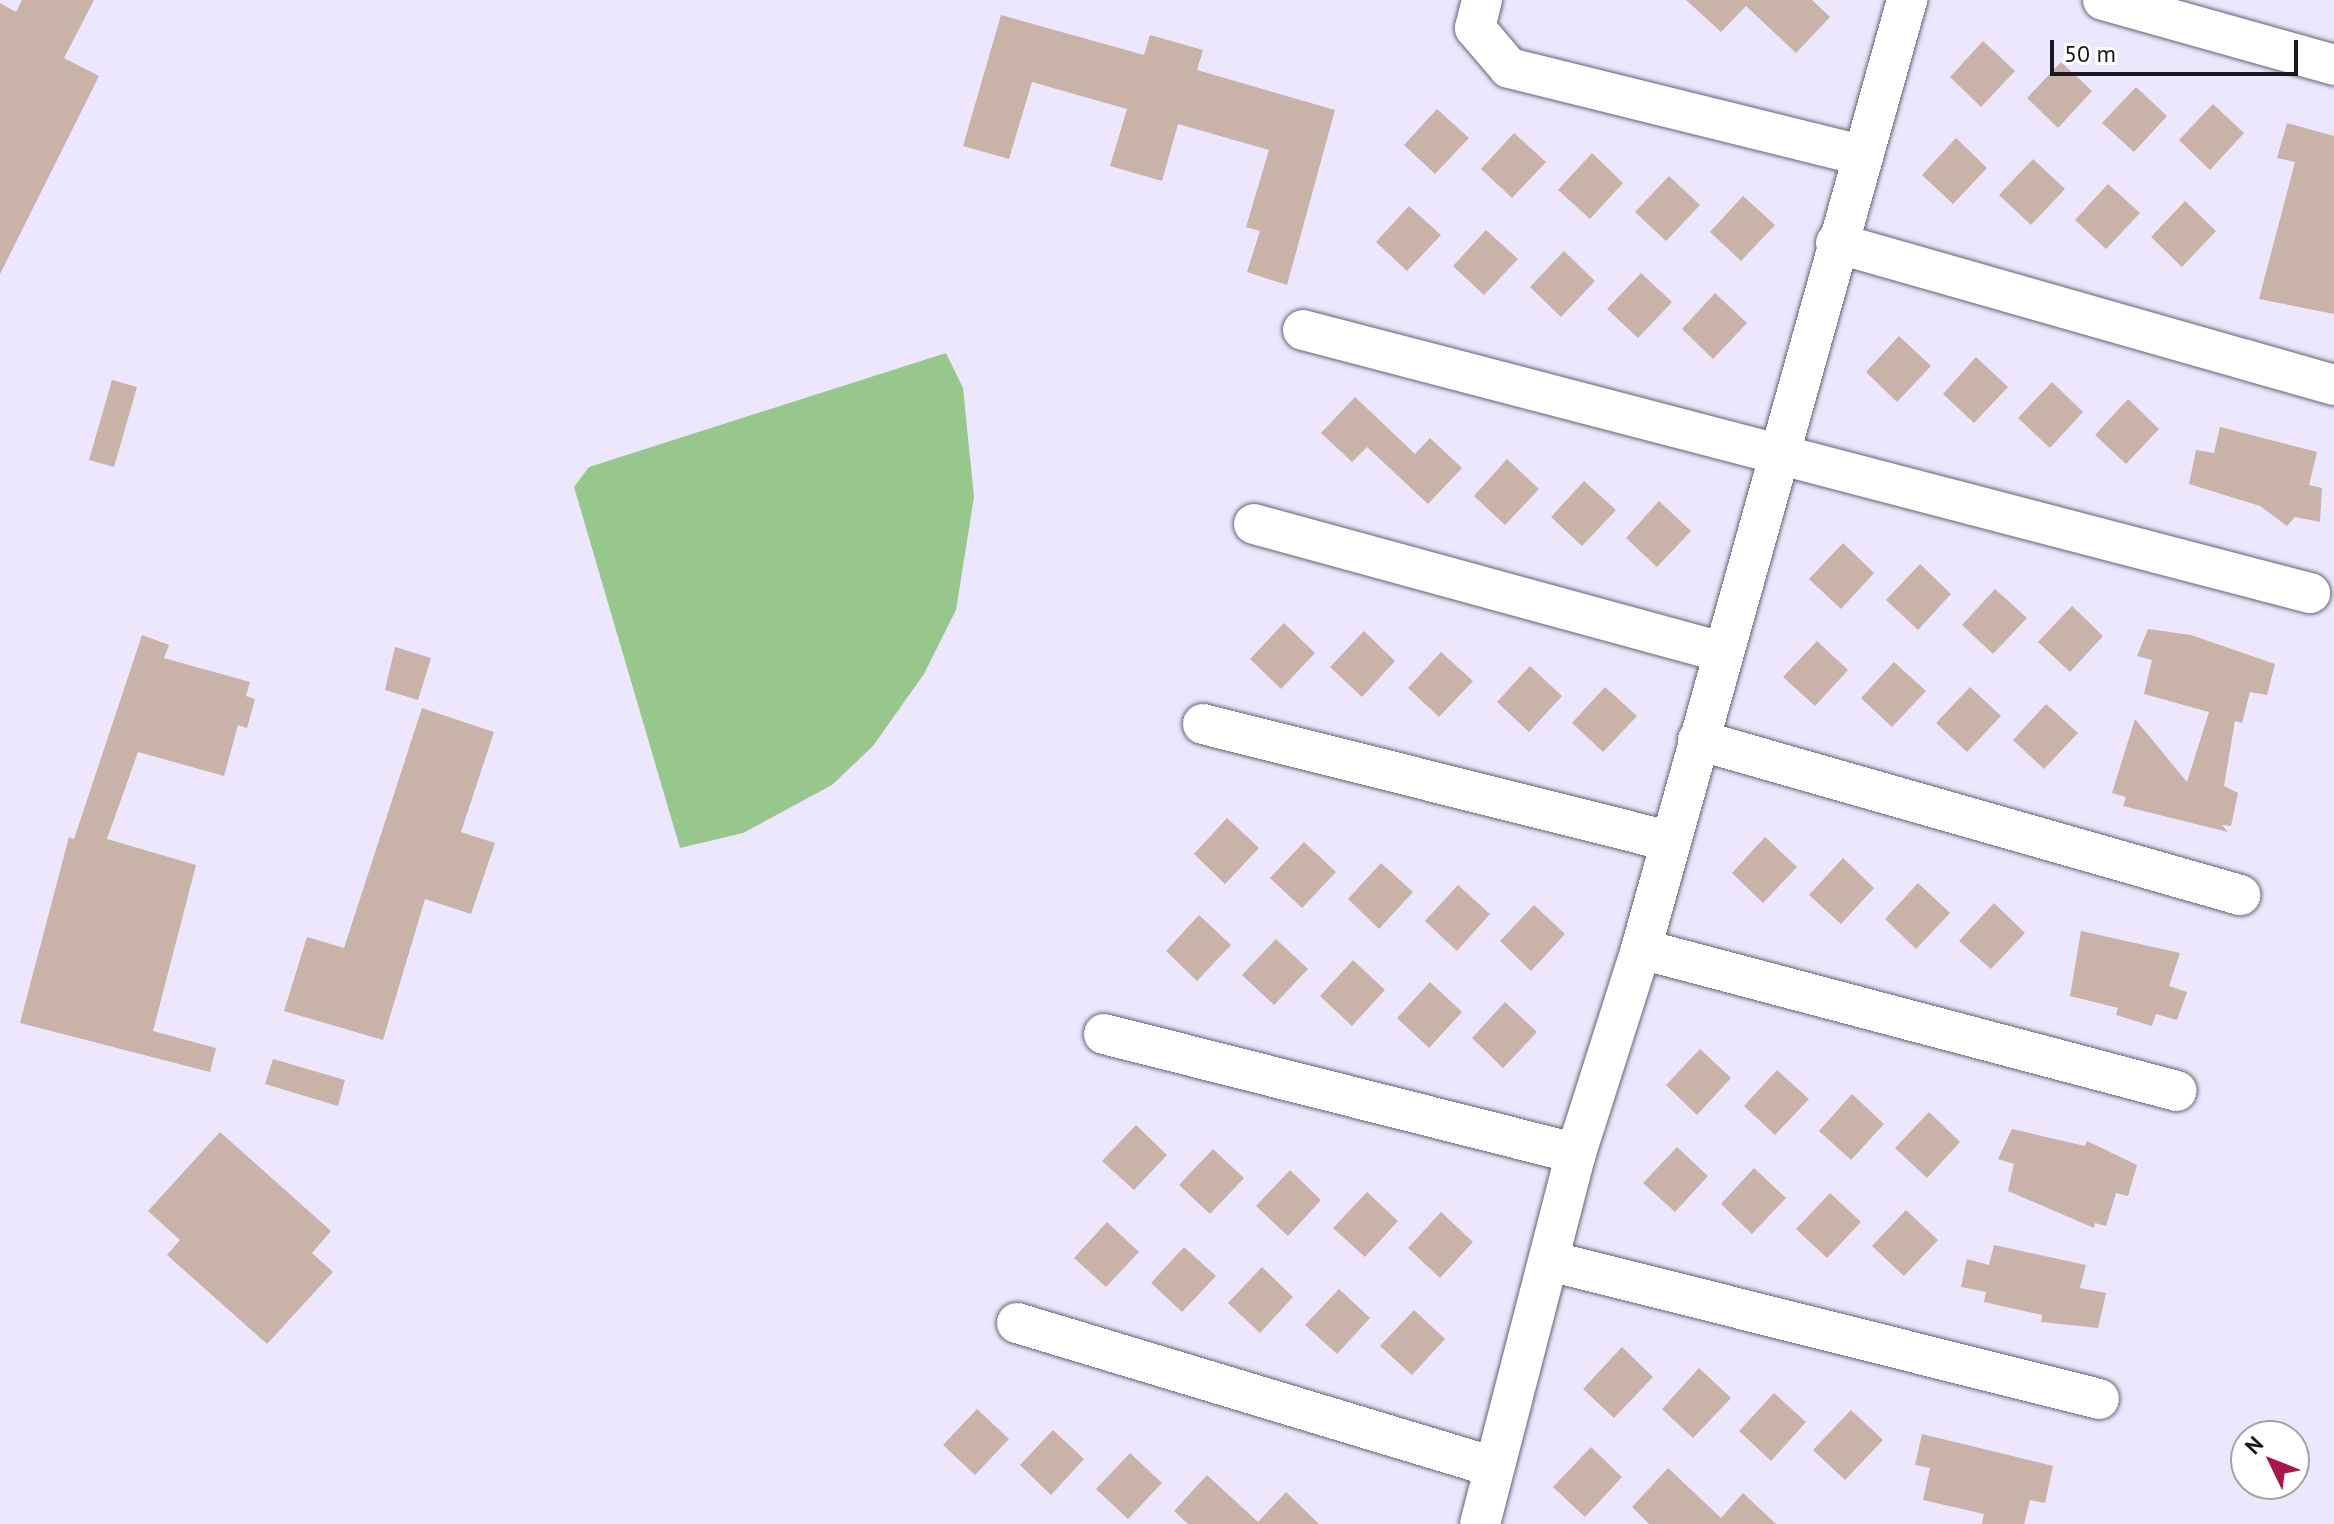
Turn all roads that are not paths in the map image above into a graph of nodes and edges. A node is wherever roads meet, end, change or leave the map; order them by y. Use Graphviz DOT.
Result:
graph roads {
  1 [pos="1482,0"];
  2 [pos="1907,0"];
  3 [pos="2103,0"];
  4 [pos="2334,65"];
  5 [pos="1860,155"];
  6 [pos="1836,243"];
  7 [pos="1303,330"];
  8 [pos="2334,385"];
  9 [pos="1776,453"];
  10 [pos="1254,524"];
  11 [pos="2310,593"];
  12 [pos="1722,652"];
  13 [pos="1203,724"];
  14 [pos="1698,740"];
  15 [pos="1670,841"];
  16 [pos="2240,895"];
  17 [pos="1641,949"];
  18 [pos="1104,1034"];
  19 [pos="2177,1091"];
  20 [pos="1576,1153"];
  21 [pos="1550,1261"];
  22 [pos="1017,1323"];
  23 [pos="2099,1399"];
  24 [pos="1493,1467"];
  25 [pos="1480,1524"];
  1 -- 5 [label="street"];
  2 -- 5 [label="street"];
  3 -- 4 [label="street"];
  5 -- 6 [label="street"];
  6 -- 8 [label="street"];
  6 -- 9 [label="street"];
  7 -- 9 [label="street"];
  9 -- 11 [label="street"];
  9 -- 12 [label="street"];
  10 -- 12 [label="street"];
  12 -- 14 [label="street"];
  13 -- 15 [label="street"];
  14 -- 15 [label="street"];
  14 -- 16 [label="street"];
  15 -- 17 [label="street"];
  17 -- 19 [label="street"];
  17 -- 20 [label="street"];
  18 -- 20 [label="street"];
  20 -- 21 [label="street"];
  21 -- 23 [label="street"];
  21 -- 24 [label="street"];
  22 -- 24 [label="street"];
  24 -- 25 [label="street"];
}
